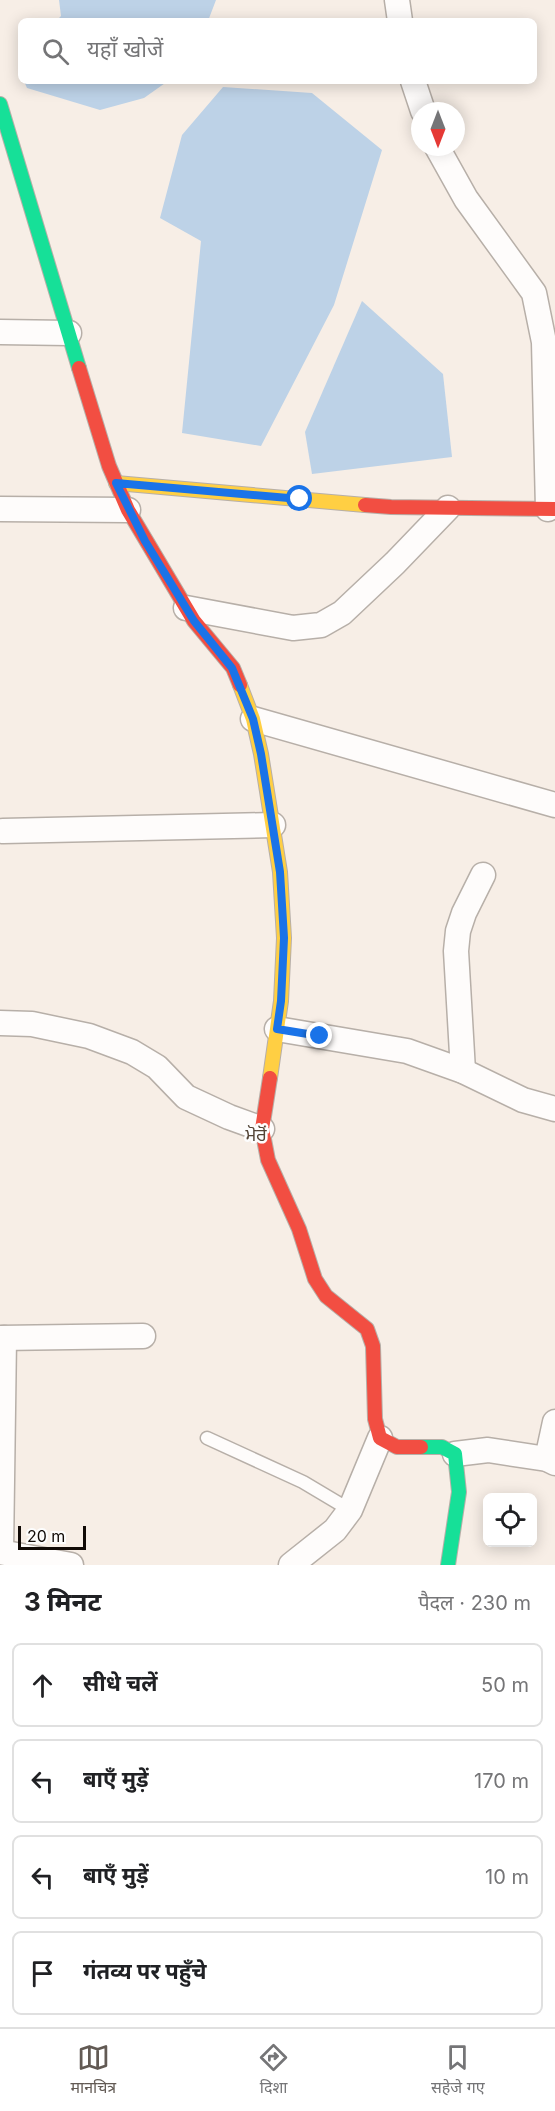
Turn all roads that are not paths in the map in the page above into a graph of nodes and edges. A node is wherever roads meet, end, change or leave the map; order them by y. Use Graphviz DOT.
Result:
graph roads {
  1 [pos="397,0"];
  2 [pos="400,18"];
  3 [pos="414,84"];
  4 [pos="420,102"];
  5 [pos="0,104"];
  6 [pos="442,156"];
  7 [pos="0,332"];
  8 [pos="69,333"];
  9 [pos="116,483"];
  10 [pos="448,508"];
  11 [pos="0,509"];
  12 [pos="551,509"];
  13 [pos="128,510"];
  14 [pos="186,608"];
  15 [pos="253,719"];
  16 [pos="555,805"];
  17 [pos="273,825"];
  18 [pos="3,831"];
  19 [pos="483,875"];
  20 [pos="0,1023"];
  21 [pos="277,1029"];
  22 [pos="463,1071"];
  23 [pos="555,1109"];
  24 [pos="262,1129"];
  25 [pos="143,1336"];
  26 [pos="2,1338"];
  27 [pos="555,1422"];
  28 [pos="207,1438"];
  29 [pos="380,1438"];
  30 [pos="455,1455"];
  31 [pos="551,1461"];
  32 [pos="350,1510"];
  33 [pos="1,1552"];
  34 [pos="60,1564"];
  35 [pos="291,1565"];
  36 [pos="448,1565"];
  1 -- 2 [label="street"];
  3 -- 4 [label="street"];
  5 -- 8 [label="street"];
  6 -- 12 [label="street"];
  7 -- 8 [label="street"];
  8 -- 9 [label="street"];
  9 -- 10 [label="street"];
  9 -- 13 [label="street"];
  10 -- 12 [label="street"];
  10 -- 14 [label="street"];
  11 -- 13 [label="street"];
  13 -- 14 [label="street"];
  14 -- 15 [label="street"];
  15 -- 16 [label="street"];
  15 -- 17 [label="street"];
  17 -- 18 [label="street"];
  17 -- 21 [label="street"];
  19 -- 22 [label="street"];
  20 -- 24 [label="street"];
  21 -- 22 [label="street"];
  21 -- 24 [label="street"];
  22 -- 23 [label="street"];
  24 -- 29 [label="street"];
  25 -- 26 [label="street"];
  26 -- 33 [label="street"];
  27 -- 31 [label="street"];
  28 -- 32 [label="lane"];
  29 -- 30 [label="street"];
  29 -- 32 [label="street"];
  30 -- 31 [label="street"];
  30 -- 36 [label="street"];
  32 -- 35 [label="street"];
  33 -- 34 [label="street"];
}
